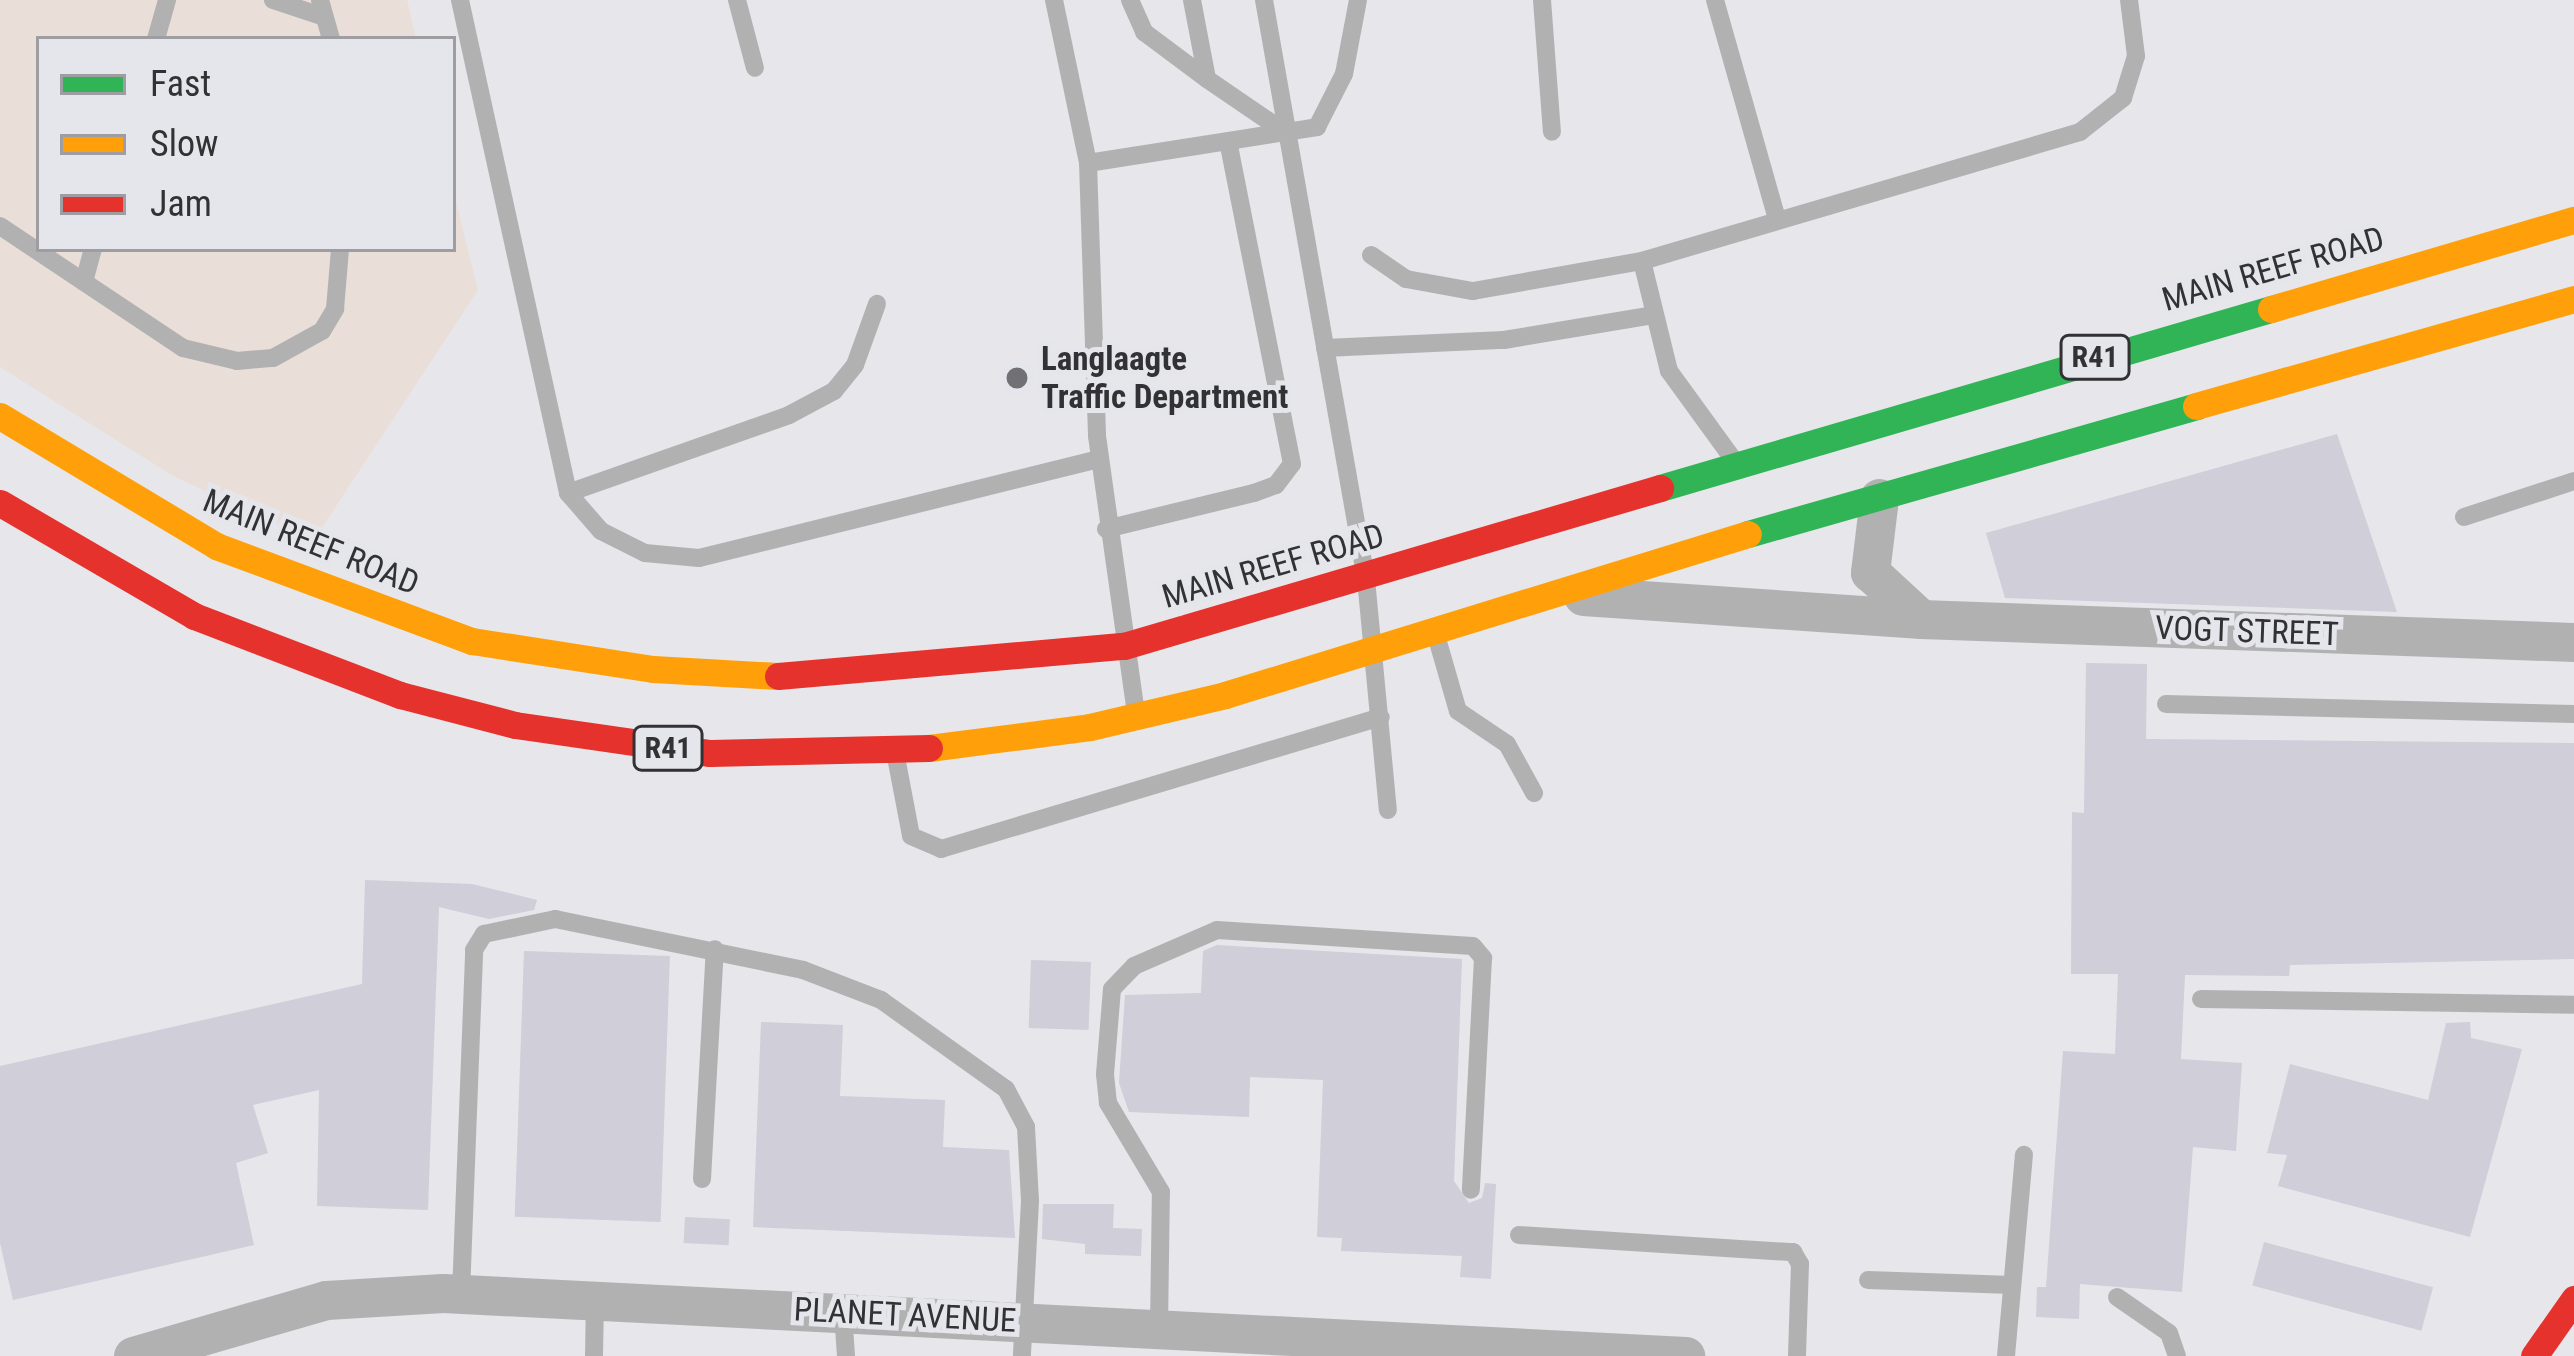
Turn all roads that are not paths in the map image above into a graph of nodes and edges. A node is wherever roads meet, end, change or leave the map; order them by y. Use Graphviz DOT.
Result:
graph roads {
  1 [pos="167,0"];
  2 [pos="273,0"];
  3 [pos="460,0"];
  4 [pos="737,0"];
  5 [pos="1054,0"];
  6 [pos="1130,0"];
  7 [pos="1192,0"];
  8 [pos="1264,0"];
  9 [pos="1358,0"];
  10 [pos="1542,0"];
  11 [pos="1715,0"];
  12 [pos="2129,0"];
  13 [pos="322,9"];
  14 [pos="157,36"];
  15 [pos="755,68"];
  16 [pos="1207,79"];
  17 [pos="1552,132"];
  18 [pos="1289,135"];
  19 [pos="1228,145"];
  20 [pos="1088,163"];
  21 [pos="1776,216"];
  22 [pos="2574,220"];
  23 [pos="0,226"];
  24 [pos="36,250"];
  25 [pos="39,252"];
  26 [pos="92,252"];
  27 [pos="340,252"];
  28 [pos="1371,255"];
  29 [pos="1642,261"];
  30 [pos="84,282"];
  31 [pos="2574,299"];
  32 [pos="877,304"];
  33 [pos="1653,315"];
  34 [pos="1325,348"];
  35 [pos="0,416"];
  36 [pos="1100,459"];
  37 [pos="2574,481"];
  38 [pos="568,494"];
  39 [pos="1749,498"];
  40 [pos="1879,498"];
  41 [pos="0,503"];
  42 [pos="2464,517"];
  43 [pos="1106,529"];
  44 [pos="1366,578"];
  45 [pos="1554,594"];
  46 [pos="1921,619"];
  47 [pos="1436,631"];
  48 [pos="2574,642"];
  49 [pos="1124,646"];
  50 [pos="1375,650"];
  51 [pos="2165,704"];
  52 [pos="2574,714"];
  53 [pos="1381,717"];
  54 [pos="1136,718"];
  55 [pos="896,752"];
  56 [pos="1534,793"];
  57 [pos="1388,810"];
  58 [pos="715,949"];
  59 [pos="2201,999"];
  60 [pos="2574,1005"];
  61 [pos="2024,1155"];
  62 [pos="702,1179"];
  63 [pos="1471,1190"];
  64 [pos="1520,1235"];
  65 [pos="1868,1280"];
  66 [pos="2012,1285"];
  67 [pos="460,1294"];
  68 [pos="2117,1297"];
  69 [pos="2574,1299"];
  70 [pos="595,1300"];
  71 [pos="843,1312"];
  72 [pos="1159,1328"];
  73 [pos="1022,1338"];
  74 [pos="1377,1348"];
  75 [pos="133,1356"];
  76 [pos="594,1356"];
  77 [pos="846,1356"];
  78 [pos="1685,1356"];
  79 [pos="1797,1356"];
  80 [pos="2006,1356"];
  81 [pos="2177,1356"];
  82 [pos="2534,1356"];
  1 -- 14 [label="lane"];
  2 -- 13 [label="lane"];
  3 -- 38 [label="lane"];
  4 -- 15 [label="lane"];
  5 -- 20 [label="lane"];
  6 -- 16 [label="lane"];
  7 -- 16 [label="lane"];
  8 -- 18 [label="lane"];
  9 -- 18 [label="lane"];
  10 -- 17 [label="lane"];
  11 -- 21 [label="lane"];
  12 -- 21 [label="lane"];
  16 -- 18 [label="lane"];
  18 -- 19 [label="lane"];
  18 -- 34 [label="lane"];
  19 -- 20 [label="lane"];
  19 -- 43 [label="lane"];
  20 -- 36 [label="lane"];
  21 -- 29 [label="lane"];
  22 -- 39 [label="main road, MAIN REEF ROAD / R41"];
  23 -- 24 [label="lane"];
  25 -- 30 [label="lane"];
  26 -- 30 [label="lane"];
  27 -- 30 [label="lane"];
  28 -- 29 [label="lane"];
  29 -- 33 [label="lane"];
  31 -- 40 [label="main road, MAIN REEF ROAD / R41"];
  32 -- 38 [label="lane"];
  33 -- 34 [label="lane"];
  33 -- 39 [label="lane"];
  34 -- 44 [label="lane"];
  35 -- 49 [label="main road, MAIN REEF ROAD / R41"];
  36 -- 38 [label="lane"];
  36 -- 43 [label="lane"];
  37 -- 42 [label="lane"];
  39 -- 40 [label="main road, MAIN REEF ROAD / R41"];
  39 -- 44 [label="main road, MAIN REEF ROAD / R41"];
  39 -- 45 [label="main road, MAIN REEF ROAD / R41"];
  40 -- 46 [label="street"];
  41 -- 55 [label="main road, MAIN REEF ROAD / R41"];
  43 -- 49 [label="lane"];
  44 -- 49 [label="main road, MAIN REEF ROAD / R41"];
  44 -- 50 [label="lane"];
  45 -- 46 [label="street, VOGT STREET"];
  45 -- 47 [label="main road, MAIN REEF ROAD / R41"];
  46 -- 48 [label="street, VOGT STREET"];
  47 -- 50 [label="main road, MAIN REEF ROAD / R41"];
  47 -- 56 [label="lane"];
  49 -- 54 [label="lane"];
  50 -- 53 [label="lane"];
  50 -- 54 [label="main road, MAIN REEF ROAD / R41"];
  51 -- 52 [label="lane"];
  53 -- 55 [label="lane"];
  53 -- 57 [label="lane"];
  54 -- 55 [label="main road, MAIN REEF ROAD / R41"];
  58 -- 62 [label="lane"];
  58 -- 67 [label="lane"];
  58 -- 73 [label="lane"];
  59 -- 60 [label="lane"];
  61 -- 66 [label="lane"];
  63 -- 72 [label="lane"];
  64 -- 79 [label="lane"];
  65 -- 66 [label="lane"];
  66 -- 80 [label="lane"];
  67 -- 70 [label="street, PLANET AVENUE"];
  67 -- 75 [label="street, PLANET AVENUE"];
  68 -- 81 [label="lane"];
  69 -- 82 [label="main road"];
  70 -- 71 [label="street, PLANET AVENUE"];
  70 -- 76 [label="lane"];
  71 -- 73 [label="street, PLANET AVENUE"];
  71 -- 77 [label="lane"];
  72 -- 73 [label="street, PLANET AVENUE"];
  72 -- 74 [label="street, PLANET AVENUE"];
  74 -- 78 [label="street, PLANET AVENUE"];
}
